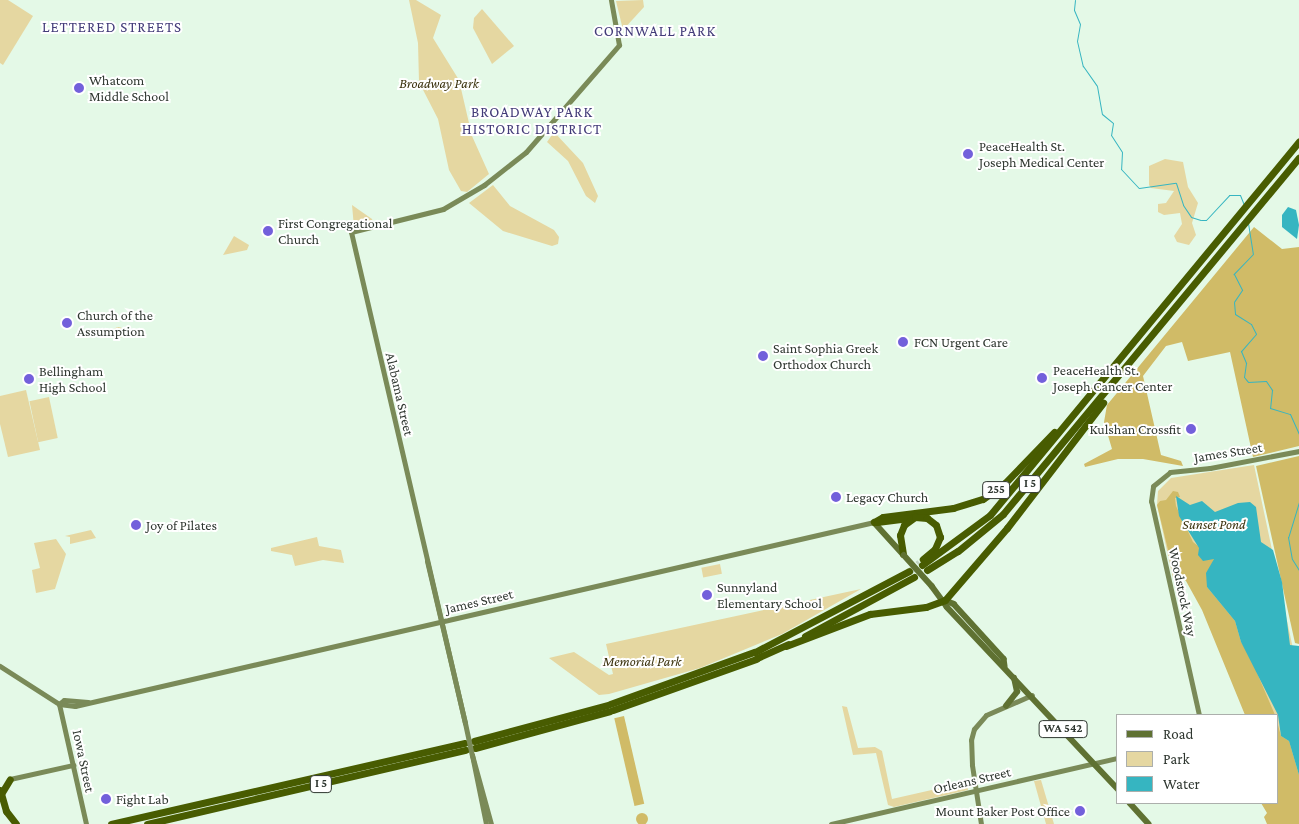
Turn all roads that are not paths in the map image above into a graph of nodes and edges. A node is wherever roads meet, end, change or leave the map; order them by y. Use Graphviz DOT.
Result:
graph roads {
  1 [pos="611,0"];
  2 [pos="1299,141"];
  3 [pos="1299,158"];
  4 [pos="1116,380"];
  5 [pos="1069,420"];
  6 [pos="1297,451"];
  7 [pos="1161,477"];
  8 [pos="915,517"];
  9 [pos="874,522"];
  10 [pos="903,554"];
  11 [pos="923,566"];
  12 [pos="945,600"];
  13 [pos="441,621"];
  14 [pos="786,646"];
  15 [pos="755,655"];
  16 [pos="0,666"];
  17 [pos="1014,676"];
  18 [pos="452,678"];
  19 [pos="460,691"];
  20 [pos="1032,695"];
  21 [pos="59,704"];
  22 [pos="1006,706"];
  23 [pos="1199,714"];
  24 [pos="465,723"];
  25 [pos="466,746"];
  26 [pos="474,748"];
  27 [pos="1116,758"];
  28 [pos="1094,763"];
  29 [pos="73,765"];
  30 [pos="10,779"];
  31 [pos="1116,787"];
  32 [pos="974,791"];
  33 [pos="0,792"];
  34 [pos="1131,804"];
  35 [pos="154,818"];
  36 [pos="16,824"];
  37 [pos="86,824"];
  38 [pos="111,824"];
  39 [pos="146,824"];
  40 [pos="486,824"];
  41 [pos="491,824"];
  42 [pos="831,824"];
  43 [pos="981,824"];
  44 [pos="1150,824"];
  1 -- 13 [label="main road, Alabama Street"];
  2 -- 5 [label="highway, I 5"];
  3 -- 4 [label="highway, I 5"];
  4 -- 11 [label="highway, I 5"];
  4 -- 12 [label="highway"];
  5 -- 9 [label="highway, 255"];
  5 -- 11 [label="highway, I 5"];
  6 -- 7 [label="main road, James Street"];
  7 -- 23 [label="main road, Woodstock Way"];
  8 -- 9 [label="highway"];
  8 -- 10 [label="highway"];
  8 -- 11 [label="highway"];
  9 -- 10 [label="main road"];
  9 -- 13 [label="main road, James Street"];
  10 -- 12 [label="main road, WA 542, bridge"];
  12 -- 14 [label="highway"];
  12 -- 17 [label="main road, WA 542"];
  13 -- 18 [label="main road, Alabama Street"];
  13 -- 19 [label="main road, Alabama Street"];
  13 -- 21 [label="main road, James Street"];
  14 -- 15 [label="highway"];
  14 -- 15 [label="highway"];
  15 -- 26 [label="highway"];
  16 -- 21 [label="main road"];
  17 -- 20 [label="main road, WA 542"];
  17 -- 22 [label="main road"];
  18 -- 19 [label="main road"];
  18 -- 24 [label="main road, Alabama Street"];
  19 -- 24 [label="main road, Alabama Street"];
  20 -- 22 [label="main road"];
  20 -- 28 [label="main road, WA 542"];
  21 -- 29 [label="main road, Iowa Street"];
  22 -- 32 [label="main road"];
  24 -- 26 [label="main road, Alabama Street, bridge"];
  25 -- 35 [label="highway, I 5"];
  26 -- 40 [label="main road, Alabama Street"];
  26 -- 41 [label="main road, Alabama Street"];
  27 -- 28 [label="main road, Orleans Street"];
  28 -- 31 [label="main road, WA 542"];
  28 -- 32 [label="main road, Orleans Street"];
  29 -- 30 [label="main road"];
  29 -- 37 [label="main road, Iowa Street"];
  30 -- 33 [label="highway"];
  32 -- 42 [label="main road, Orleans Street"];
  32 -- 43 [label="main road"];
  33 -- 36 [label="highway"];
  34 -- 44 [label="main road"];
  35 -- 38 [label="highway, I 5"];
  35 -- 39 [label="highway, I 5"];
}
